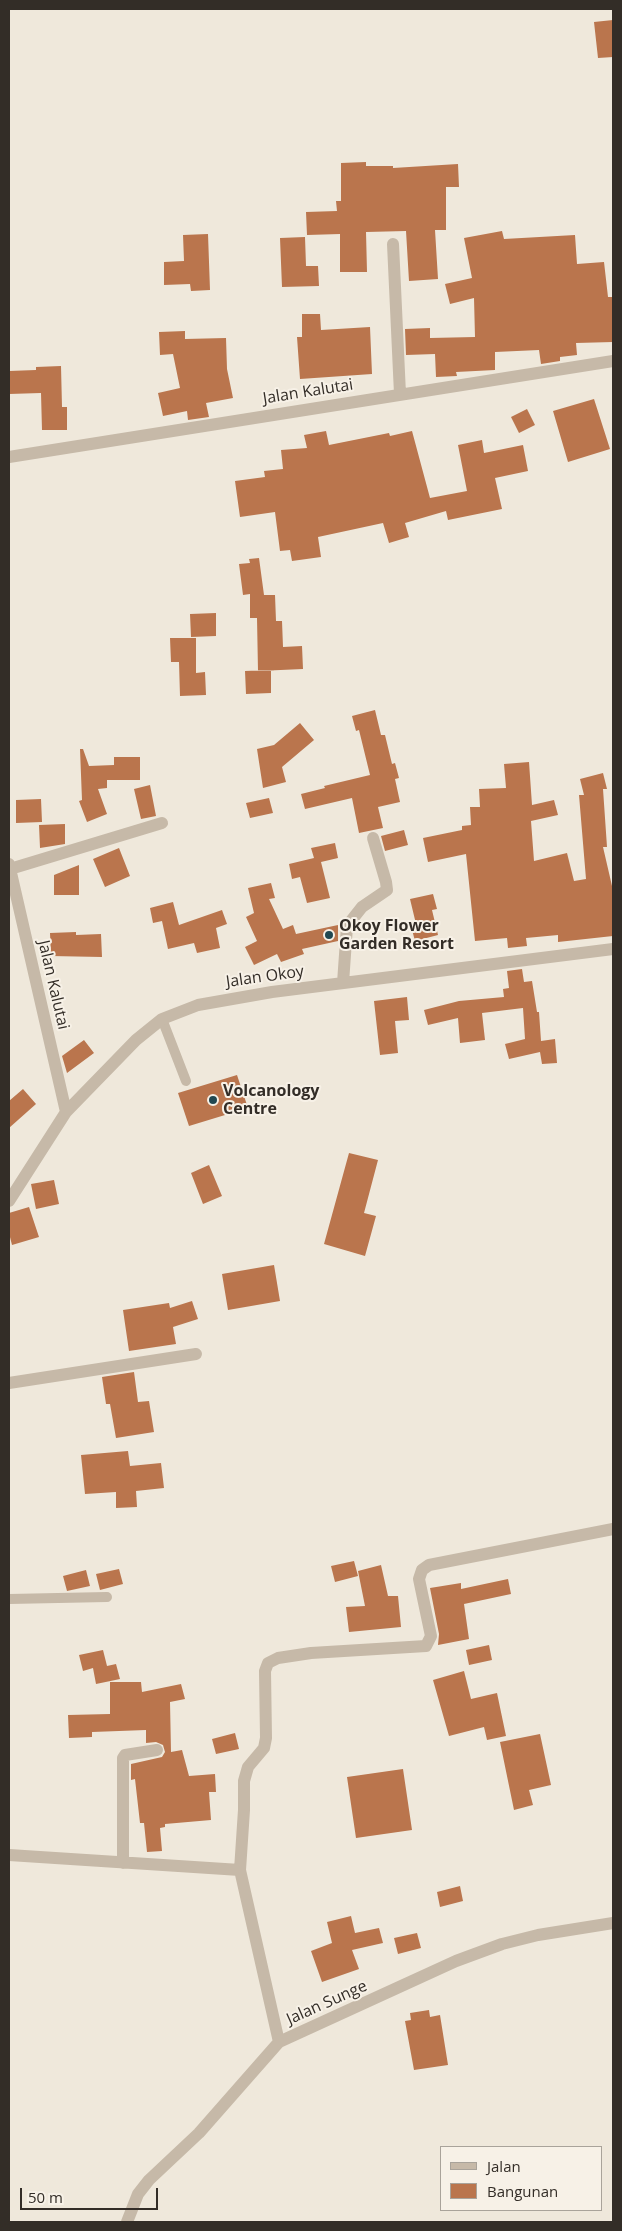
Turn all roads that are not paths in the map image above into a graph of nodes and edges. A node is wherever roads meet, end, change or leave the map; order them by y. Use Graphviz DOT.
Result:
graph roads {
  1 [pos="393,244"];
  2 [pos="613,360"];
  3 [pos="400,394"];
  4 [pos="9,457"];
  5 [pos="162,823"];
  6 [pos="374,838"];
  7 [pos="9,867"];
  8 [pos="613,949"];
  9 [pos="343,983"];
  10 [pos="162,1019"];
  11 [pos="186,1081"];
  12 [pos="66,1112"];
  13 [pos="9,1201"];
  14 [pos="196,1354"];
  15 [pos="9,1383"];
  16 [pos="613,1529"];
  17 [pos="107,1597"];
  18 [pos="9,1599"];
  19 [pos="157,1750"];
  20 [pos="9,1855"];
  21 [pos="124,1863"];
  22 [pos="240,1870"];
  23 [pos="613,1922"];
  24 [pos="279,2042"];
  25 [pos="127,2222"];
  1 -- 3 [label="street"];
  2 -- 3 [label="street, Jalan Kalutai"];
  3 -- 4 [label="street, Jalan Kalutai"];
  5 -- 7 [label="street"];
  6 -- 9 [label="street"];
  7 -- 12 [label="street, Jalan Kalutai"];
  8 -- 9 [label="street, Jalan Okoy"];
  9 -- 10 [label="street, Jalan Okoy"];
  10 -- 11 [label="lane"];
  10 -- 12 [label="street, Jalan Okoy"];
  12 -- 13 [label="street, Jalan Okoy"];
  14 -- 15 [label="street"];
  16 -- 22 [label="street"];
  17 -- 18 [label="lane"];
  19 -- 21 [label="street"];
  20 -- 21 [label="street"];
  21 -- 22 [label="street"];
  22 -- 24 [label="street"];
  23 -- 24 [label="street, Jalan Sunge"];
  24 -- 25 [label="street, Jalan Sunge"];
}
